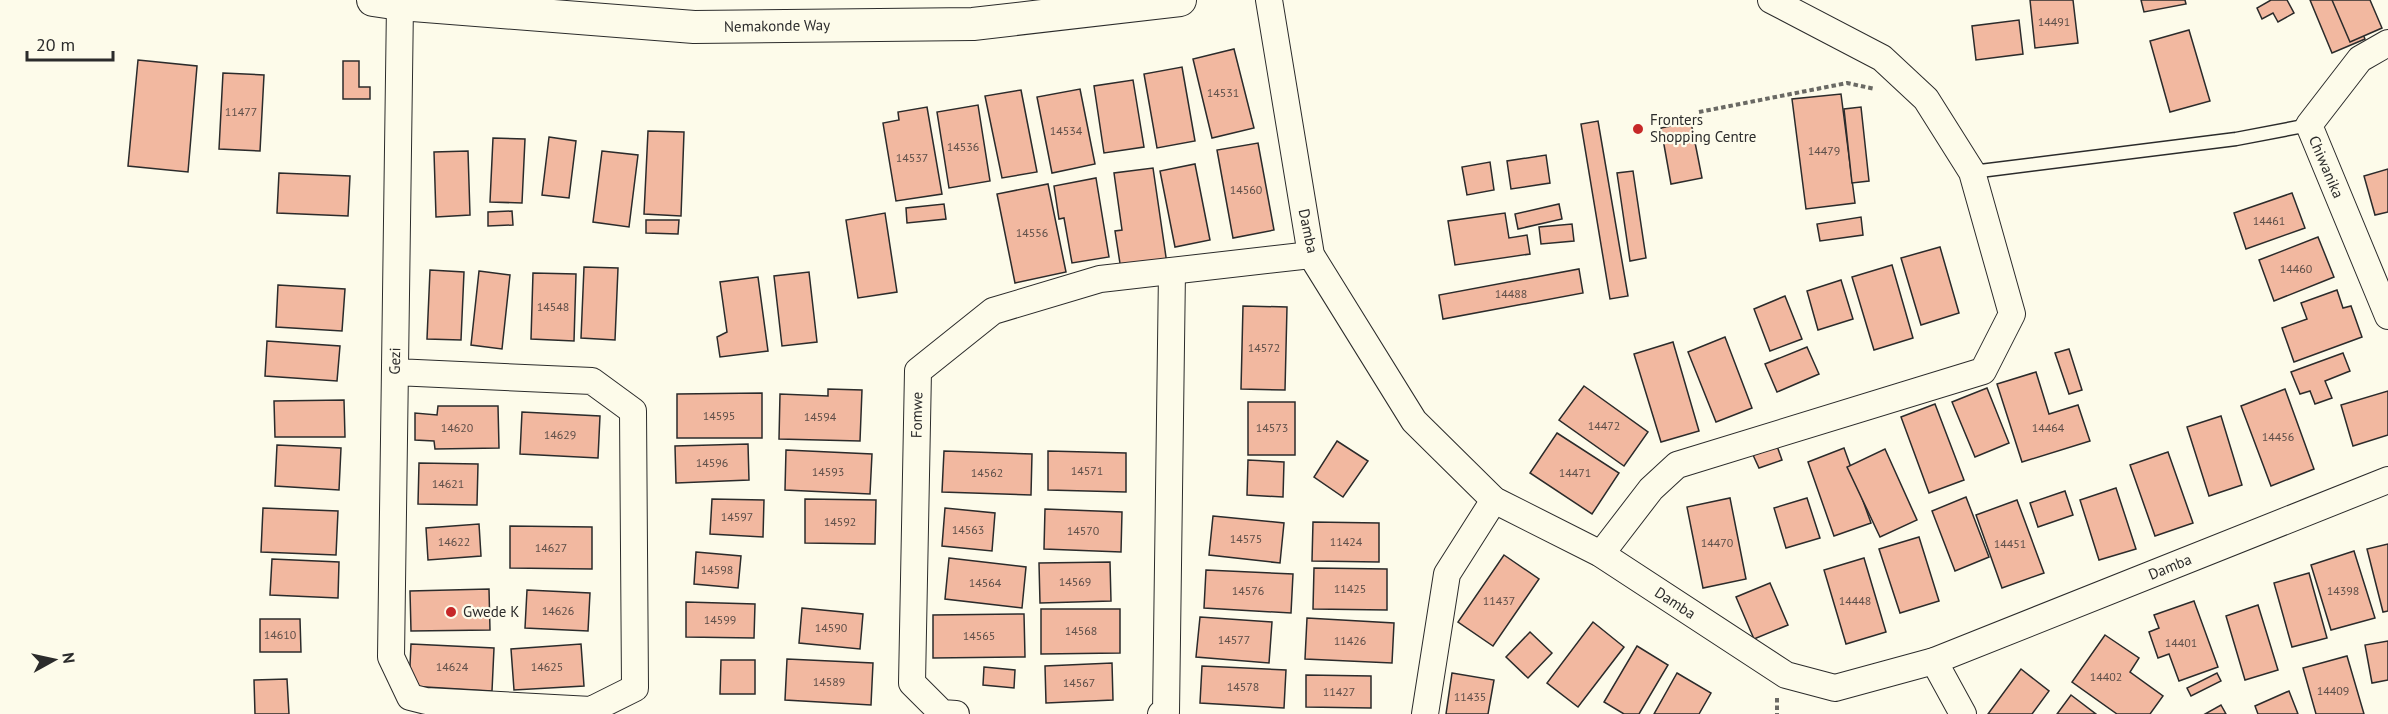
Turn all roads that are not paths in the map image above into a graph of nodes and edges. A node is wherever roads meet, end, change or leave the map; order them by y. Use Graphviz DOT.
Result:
graph roads {
  1 [pos="1180,0"];
  2 [pos="1269,0"];
  3 [pos="1771,0"];
  4 [pos="386,2"];
  5 [pos="2388,44"];
  6 [pos="2309,125"];
  7 [pos="1972,172"];
  8 [pos="1311,255"];
  9 [pos="1172,271"];
  10 [pos="2388,316"];
  11 [pos="395,372"];
  12 [pos="2388,480"];
  13 [pos="1494,500"];
  14 [pos="1601,554"];
  15 [pos="1934,661"];
  16 [pos="956,714"];
  17 [pos="1161,714"];
  18 [pos="1425,714"];
  19 [pos="1963,714"];
  1 -- 4 [label="street, Nemakonde Way"];
  2 -- 8 [label="street, Damba"];
  3 -- 7 [label="street"];
  4 -- 11 [label="street, Gezi"];
  5 -- 6 [label="street, Chiwanika"];
  6 -- 7 [label="lane"];
  6 -- 10 [label="street, Chiwanika"];
  7 -- 14 [label="street"];
  8 -- 9 [label="street, Fomwe"];
  8 -- 13 [label="street, Damba"];
  9 -- 16 [label="street, Fomwe"];
  9 -- 17 [label="street"];
  11 -- 11 [label="street, Gezi"];
  12 -- 15 [label="street, Damba"];
  13 -- 14 [label="street, Damba"];
  13 -- 18 [label="street"];
  14 -- 15 [label="street, Damba"];
  15 -- 19 [label="street"];
}
